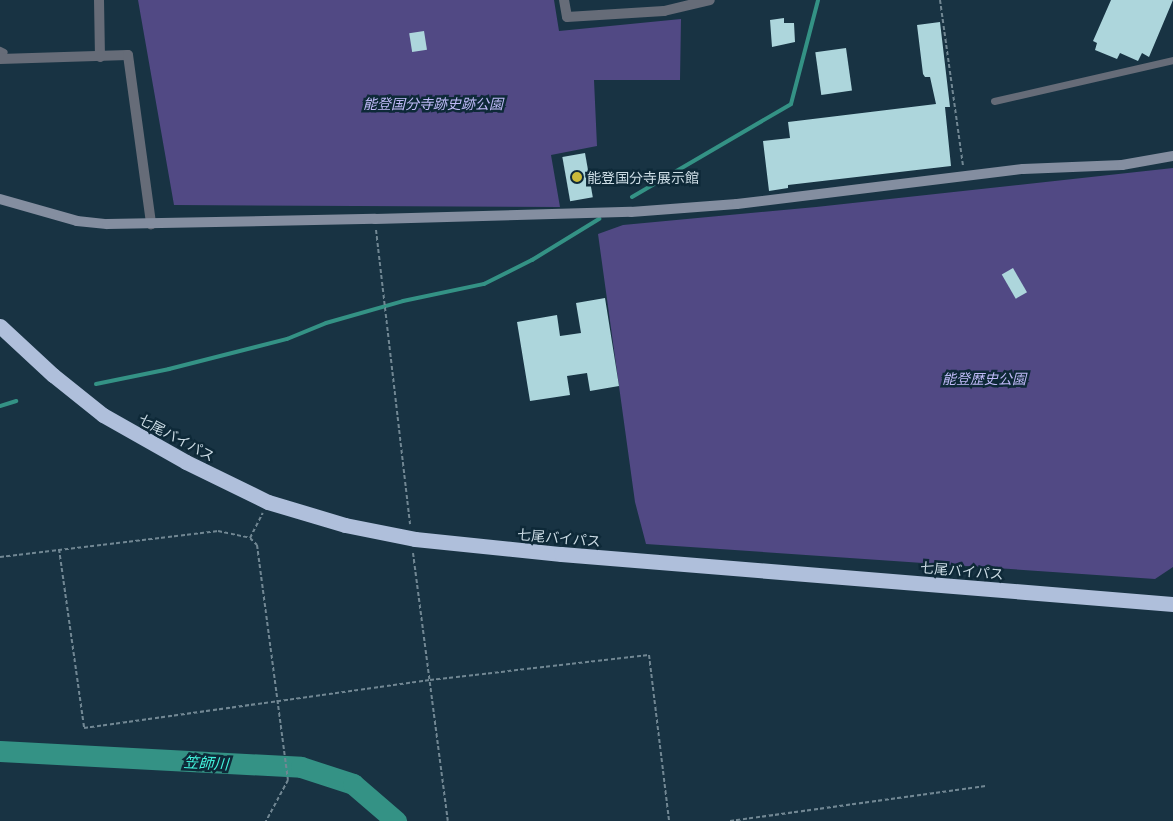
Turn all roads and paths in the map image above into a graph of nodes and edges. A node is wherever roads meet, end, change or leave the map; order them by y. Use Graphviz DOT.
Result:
graph roads {
  1 [pos="99,0"];
  2 [pos="564,0"];
  3 [pos="710,0"];
  4 [pos="940,0"];
  5 [pos="694,2"];
  6 [pos="2,54"];
  7 [pos="100,57"];
  8 [pos="1173,60"];
  9 [pos="994,101"];
  10 [pos="1173,156"];
  11 [pos="965,176"];
  12 [pos="0,199"];
  13 [pos="375,220"];
  14 [pos="150,224"];
  15 [pos="0,326"];
  16 [pos="268,502"];
  17 [pos="250,538"];
  18 [pos="411,538"];
  19 [pos="59,549"];
  20 [pos="0,557"];
  21 [pos="1173,604"];
  22 [pos="430,680"];
  23 [pos="986,786"];
  24 [pos="266,821"];
  25 [pos="448,821"];
  26 [pos="669,821"];
  27 [pos="730,821"];
  1 -- 7 [label="street"];
  2 -- 5 [label="street"];
  3 -- 5 [label="street"];
  4 -- 11 [label="path"];
  6 -- 7 [label="street"];
  7 -- 14 [label="street"];
  8 -- 9 [label="lane"];
  10 -- 11 [label="street"];
  11 -- 13 [label="street"];
  12 -- 14 [label="street"];
  13 -- 14 [label="street"];
  13 -- 18 [label="path"];
  15 -- 16 [label="highway, 七尾バイパス"];
  16 -- 17 [label="path"];
  16 -- 18 [label="highway, 七尾バイパス"];
  17 -- 19 [label="path"];
  17 -- 24 [label="path"];
  18 -- 21 [label="highway, 七尾バイパス"];
  18 -- 22 [label="path"];
  19 -- 20 [label="path"];
  19 -- 22 [label="path"];
  22 -- 25 [label="path"];
  22 -- 26 [label="path"];
  23 -- 27 [label="path"];
}
